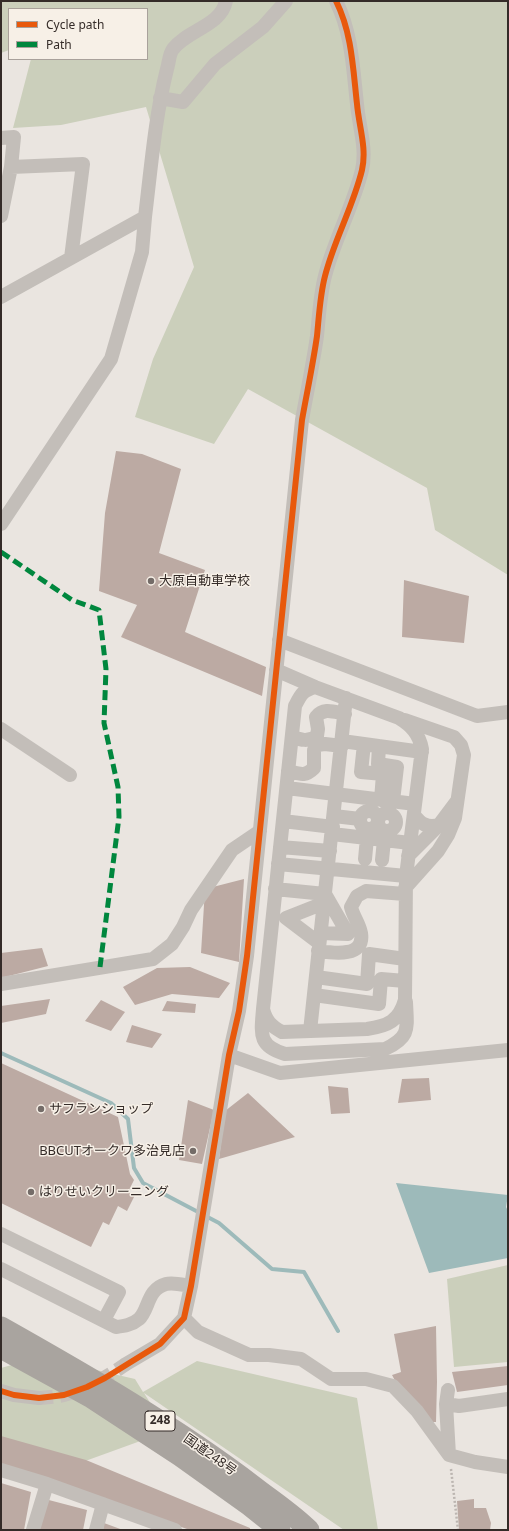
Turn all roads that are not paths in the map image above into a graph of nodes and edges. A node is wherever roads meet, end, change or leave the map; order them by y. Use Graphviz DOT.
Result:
graph roads {
  1 [pos="226,1"];
  2 [pos="286,1"];
  3 [pos="336,1"];
  4 [pos="160,98"];
  5 [pos="1,138"];
  6 [pos="10,167"];
  7 [pos="1,216"];
  8 [pos="146,217"];
  9 [pos="71,258"];
  10 [pos="1,297"];
  11 [pos="1,524"];
  12 [pos="280,640"];
  13 [pos="276,670"];
  14 [pos="315,688"];
  15 [pos="346,698"];
  16 [pos="508,712"];
  17 [pos="345,714"];
  18 [pos="399,718"];
  19 [pos="1,730"];
  20 [pos="292,738"];
  21 [pos="342,744"];
  22 [pos="364,744"];
  23 [pos="380,746"];
  24 [pos="422,752"];
  25 [pos="288,772"];
  26 [pos="70,775"];
  27 [pos="286,788"];
  28 [pos="336,794"];
  29 [pos="458,800"];
  30 [pos="387,801"];
  31 [pos="414,815"];
  32 [pos="283,821"];
  33 [pos="439,825"];
  34 [pos="333,826"];
  35 [pos="260,831"];
  36 [pos="304,831"];
  37 [pos="367,838"];
  38 [pos="384,840"];
  39 [pos="280,847"];
  40 [pos="409,850"];
  41 [pos="330,851"];
  42 [pos="365,859"];
  43 [pos="382,860"];
  44 [pos="278,864"];
  45 [pos="328,869"];
  46 [pos="405,886"];
  47 [pos="275,889"];
  48 [pos="324,899"];
  49 [pos="319,942"];
  50 [pos="405,959"];
  51 [pos="316,977"];
  52 [pos="406,981"];
  53 [pos="1,984"];
  54 [pos="314,995"];
  55 [pos="405,1000"];
  56 [pos="263,1009"];
  57 [pos="310,1031"];
  58 [pos="508,1050"];
  59 [pos="229,1055"];
  60 [pos="1,1234"];
  61 [pos="1,1269"];
  62 [pos="191,1286"];
  63 [pos="184,1318"];
  64 [pos="104,1320"];
  65 [pos="1,1327"];
  66 [pos="1,1348"];
  67 [pos="126,1364"];
  68 [pos="448,1390"];
  69 [pos="1,1391"];
  70 [pos="39,1398"];
  71 [pos="508,1399"];
  72 [pos="446,1404"];
  73 [pos="449,1455"];
  74 [pos="508,1467"];
  75 [pos="1,1470"];
  76 [pos="47,1484"];
  77 [pos="103,1504"];
  78 [pos="156,1527"];
  79 [pos="33,1530"];
  80 [pos="96,1530"];
  81 [pos="175,1530"];
  82 [pos="280,1530"];
  83 [pos="309,1530"];
  1 -- 4 [label="street"];
  2 -- 4 [label="street"];
  3 -- 12 [label="street"];
  4 -- 8 [label="street"];
  5 -- 6 [label="street"];
  6 -- 7 [label="street"];
  6 -- 9 [label="street"];
  8 -- 9 [label="street"];
  8 -- 11 [label="street"];
  9 -- 10 [label="street"];
  12 -- 13 [label="street"];
  12 -- 16 [label="street"];
  13 -- 14 [label="street"];
  13 -- 35 [label="street"];
  14 -- 15 [label="street"];
  14 -- 20 [label="street"];
  15 -- 17 [label="street"];
  15 -- 18 [label="street"];
  17 -- 20 [label="street"];
  17 -- 21 [label="street"];
  18 -- 24 [label="street"];
  18 -- 29 [label="street"];
  19 -- 26 [label="street"];
  20 -- 25 [label="street"];
  21 -- 22 [label="street"];
  21 -- 25 [label="street"];
  21 -- 28 [label="street"];
  22 -- 23 [label="street"];
  22 -- 30 [label="street"];
  23 -- 24 [label="street"];
  23 -- 30 [label="street"];
  24 -- 31 [label="street"];
  25 -- 27 [label="street"];
  27 -- 28 [label="street"];
  27 -- 32 [label="street"];
  28 -- 30 [label="street"];
  28 -- 34 [label="street"];
  29 -- 33 [label="street"];
  29 -- 46 [label="street"];
  30 -- 31 [label="street"];
  31 -- 33 [label="street"];
  31 -- 34 [label="street"];
  31 -- 40 [label="street"];
  32 -- 36 [label="street"];
  32 -- 39 [label="street"];
  33 -- 40 [label="street"];
  34 -- 36 [label="street"];
  34 -- 37 [label="street"];
  34 -- 41 [label="street"];
  35 -- 53 [label="street"];
  35 -- 59 [label="street"];
  36 -- 39 [label="street"];
  36 -- 41 [label="street"];
  37 -- 38 [label="street"];
  37 -- 42 [label="street"];
  38 -- 40 [label="street"];
  38 -- 43 [label="street"];
  39 -- 44 [label="street"];
  40 -- 46 [label="street"];
  41 -- 45 [label="street"];
  44 -- 45 [label="street"];
  44 -- 47 [label="street"];
  45 -- 46 [label="street"];
  45 -- 48 [label="street"];
  46 -- 49 [label="street"];
  46 -- 50 [label="street"];
  47 -- 48 [label="street"];
  47 -- 56 [label="street"];
  48 -- 49 [label="street"];
  48 -- 49 [label="street"];
  48 -- 49 [label="street"];
  49 -- 51 [label="street"];
  50 -- 51 [label="street"];
  50 -- 52 [label="street"];
  51 -- 54 [label="street"];
  52 -- 54 [label="street"];
  52 -- 55 [label="street"];
  54 -- 57 [label="street"];
  55 -- 56 [label="street"];
  55 -- 57 [label="street"];
  56 -- 57 [label="street"];
  58 -- 59 [label="street"];
  59 -- 62 [label="street"];
  60 -- 64 [label="street"];
  61 -- 64 [label="street"];
  62 -- 63 [label="street"];
  62 -- 64 [label="street"];
  63 -- 67 [label="street"];
  63 -- 73 [label="street"];
  65 -- 83 [label="highway, 国道248号 / 248"];
  66 -- 82 [label="highway, 国道248号 / 248"];
  68 -- 72 [label="street"];
  69 -- 70 [label="street"];
  71 -- 72 [label="street"];
  72 -- 73 [label="street"];
  73 -- 74 [label="street"];
  75 -- 76 [label="street"];
  76 -- 77 [label="street"];
  76 -- 79 [label="street"];
  77 -- 78 [label="street"];
  77 -- 80 [label="street"];
  78 -- 81 [label="street"];
}
